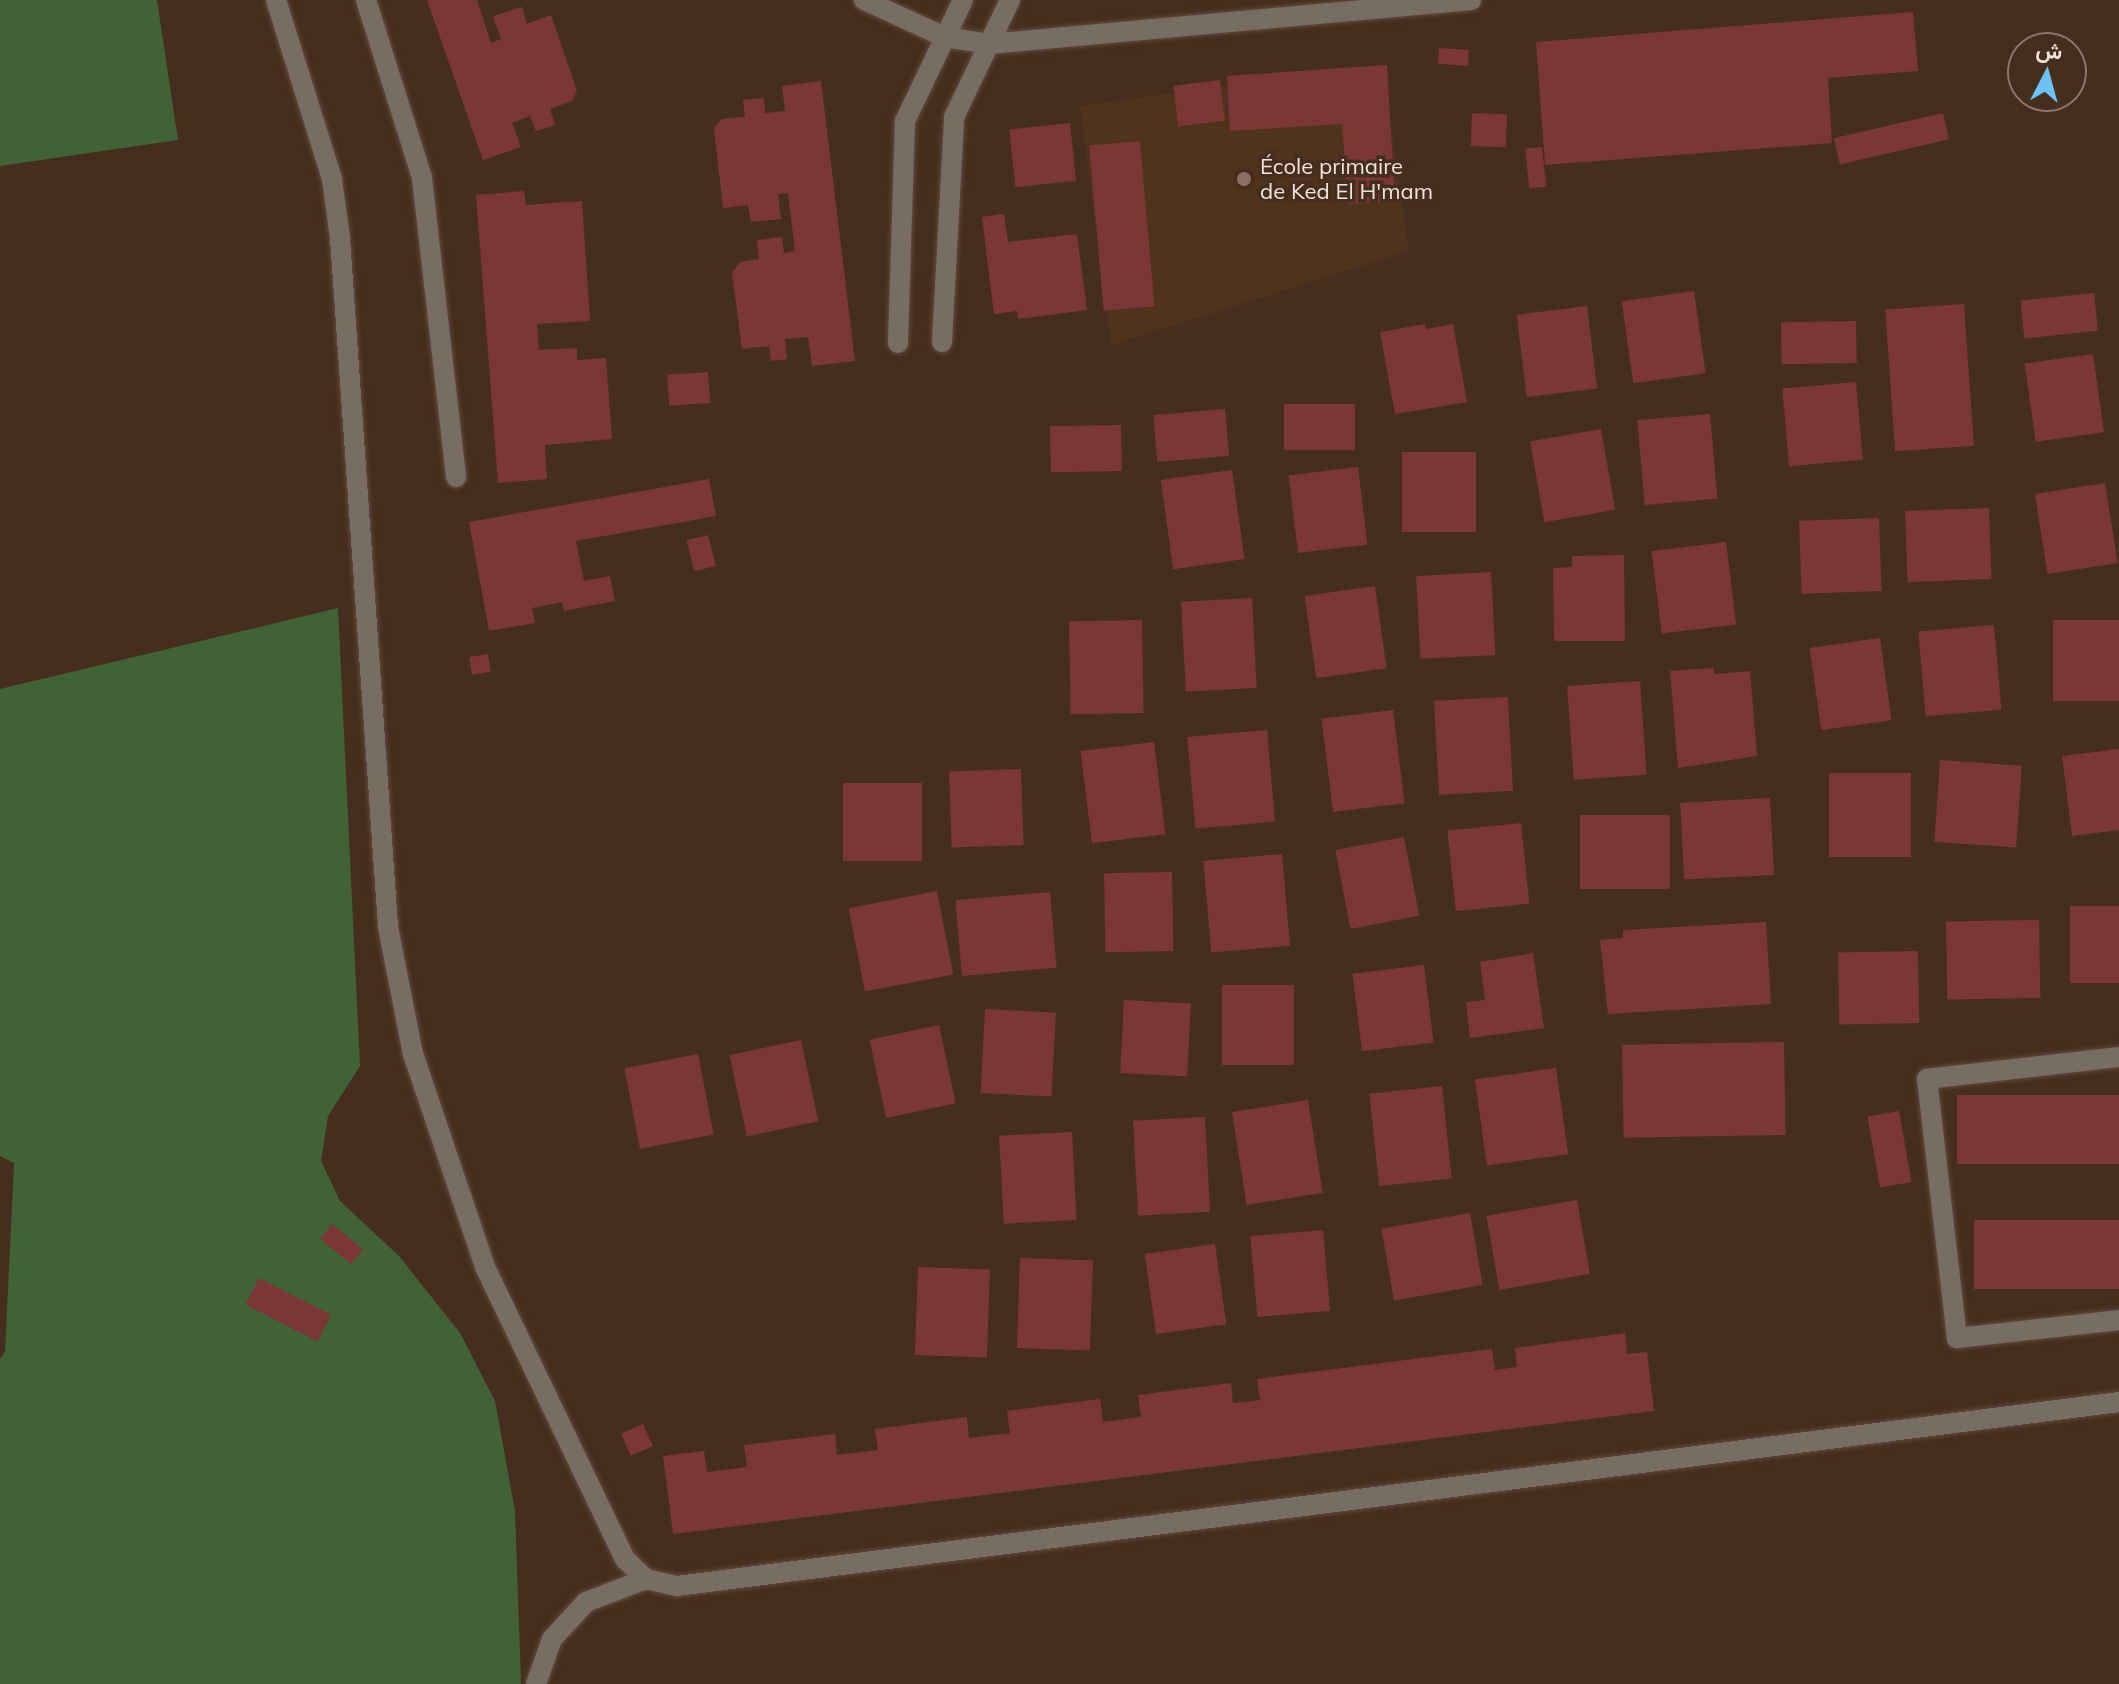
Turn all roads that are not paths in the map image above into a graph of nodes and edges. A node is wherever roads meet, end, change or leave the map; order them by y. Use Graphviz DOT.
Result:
graph roads {
  1 [pos="276,0"];
  2 [pos="366,0"];
  3 [pos="864,0"];
  4 [pos="963,0"];
  5 [pos="1010,0"];
  6 [pos="1471,0"];
  7 [pos="1427,2"];
  8 [pos="945,37"];
  9 [pos="989,44"];
  10 [pos="942,342"];
  11 [pos="898,343"];
  12 [pos="456,477"];
  13 [pos="2119,1057"];
  14 [pos="2119,1320"];
  15 [pos="2119,1402"];
  16 [pos="646,1579"];
  17 [pos="536,1684"];
  1 -- 16 [label="street"];
  2 -- 12 [label="street"];
  3 -- 8 [label="street"];
  4 -- 8 [label="street"];
  5 -- 9 [label="street"];
  6 -- 7 [label="street"];
  7 -- 9 [label="street"];
  8 -- 9 [label="street"];
  8 -- 11 [label="street"];
  9 -- 10 [label="street"];
  13 -- 14 [label="street"];
  15 -- 16 [label="street"];
  16 -- 17 [label="street"];
}
